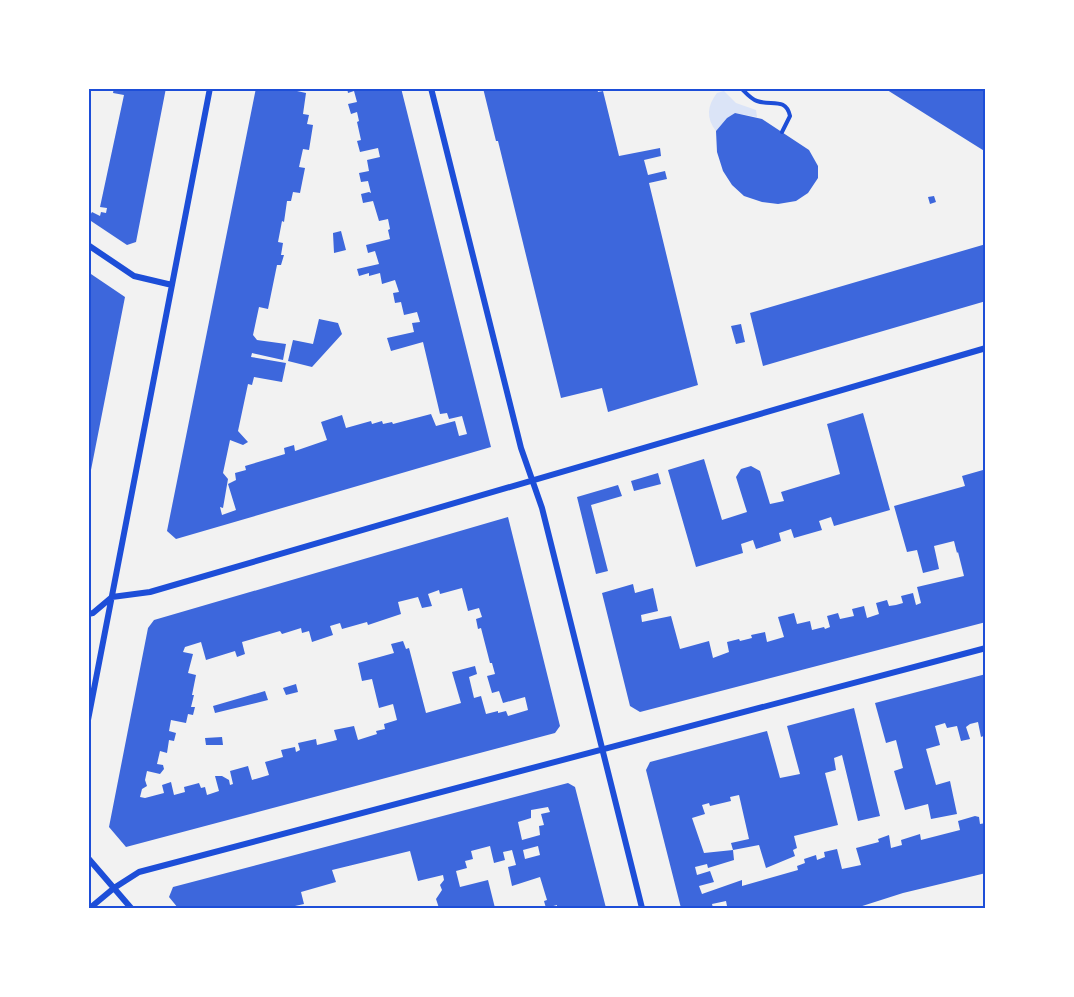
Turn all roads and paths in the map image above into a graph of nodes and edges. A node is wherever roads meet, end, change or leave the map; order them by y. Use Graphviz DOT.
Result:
graph roads {
  1 [pos="210,88"];
  2 [pos="431,88"];
  3 [pos="741,88"];
  4 [pos="782,132"];
  5 [pos="88,245"];
  6 [pos="172,285"];
  7 [pos="986,348"];
  8 [pos="532,480"];
  9 [pos="111,597"];
  10 [pos="88,614"];
  11 [pos="986,648"];
  12 [pos="88,720"];
  13 [pos="603,748"];
  14 [pos="88,858"];
  15 [pos="114,888"];
  16 [pos="90,909"];
  17 [pos="131,909"];
  18 [pos="642,909"];
  1 -- 6 [label="street"];
  2 -- 8 [label="street"];
  3 -- 4 [label="path"];
  5 -- 6 [label="street"];
  6 -- 9 [label="street"];
  7 -- 8 [label="street"];
  8 -- 9 [label="street"];
  8 -- 13 [label="street"];
  9 -- 10 [label="street"];
  9 -- 12 [label="street"];
  11 -- 13 [label="street"];
  13 -- 15 [label="street"];
  13 -- 18 [label="street"];
  14 -- 15 [label="street"];
  15 -- 16 [label="street"];
  15 -- 17 [label="street"];
}
